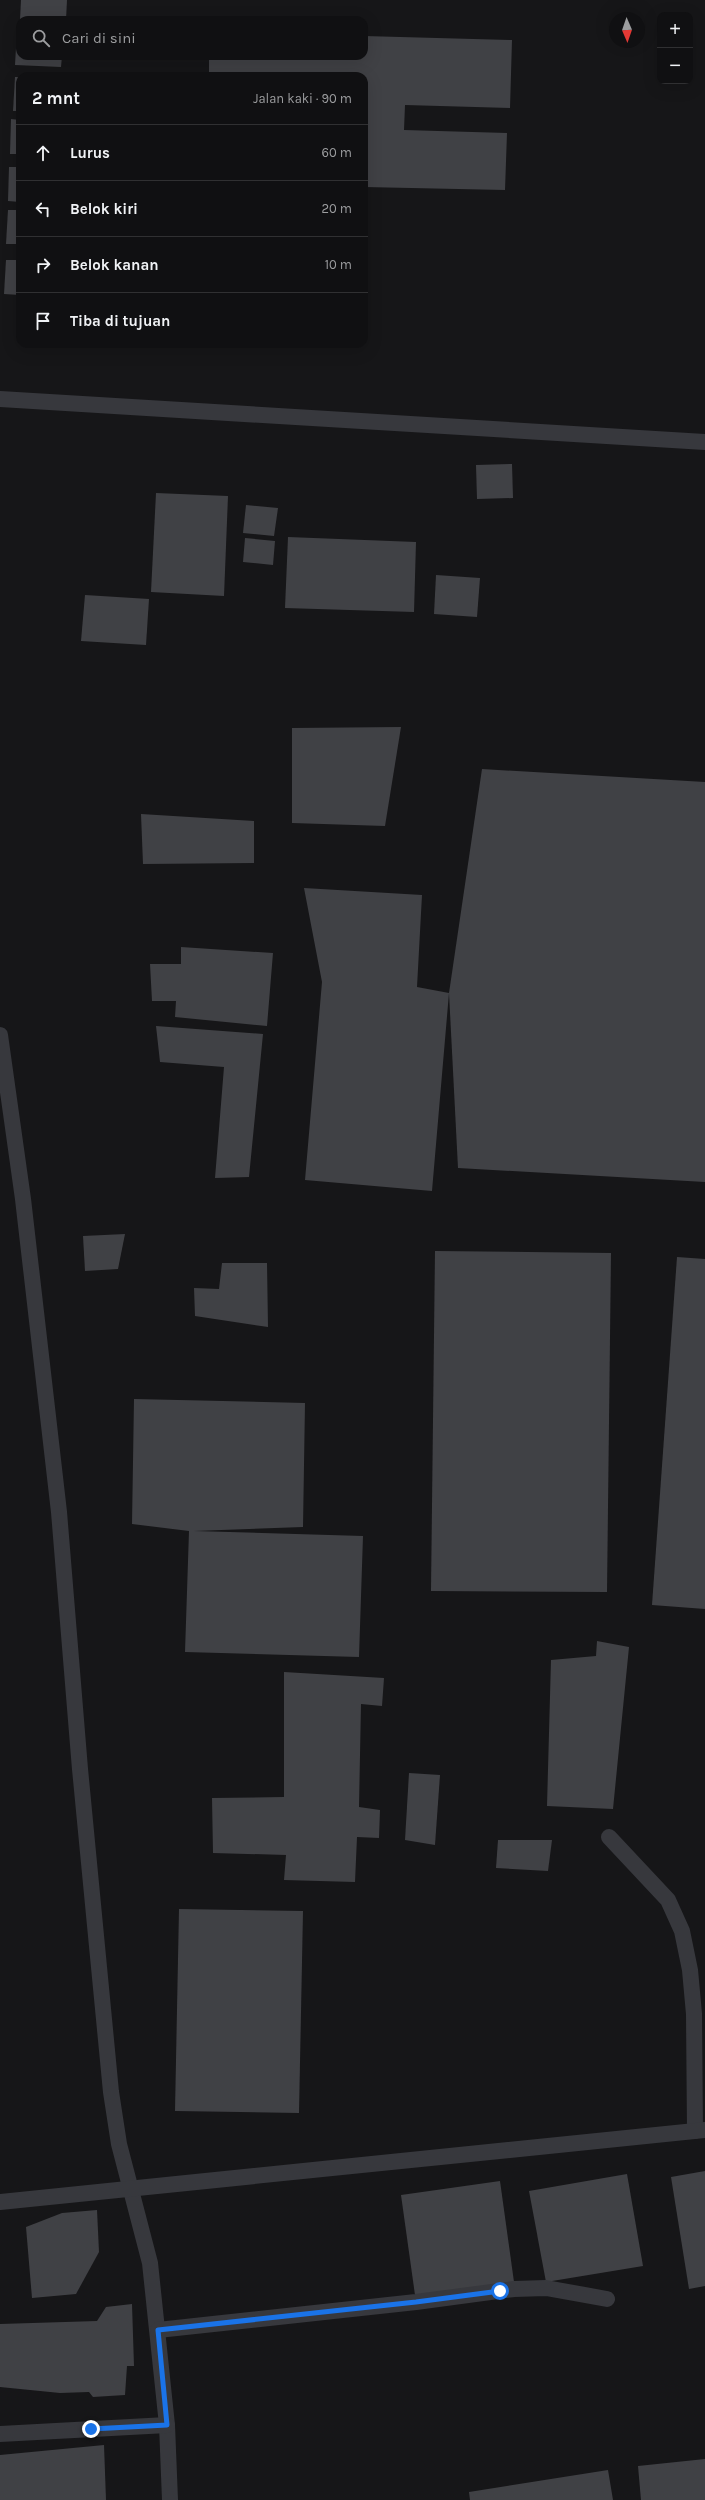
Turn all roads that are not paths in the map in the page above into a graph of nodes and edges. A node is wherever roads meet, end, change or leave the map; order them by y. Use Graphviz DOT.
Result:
graph roads {
  1 [pos="0,399"];
  2 [pos="705,442"];
  3 [pos="0,1035"];
  4 [pos="609,1837"];
  5 [pos="700,2131"];
  6 [pos="131,2188"];
  7 [pos="0,2202"];
  8 [pos="607,2299"];
  9 [pos="158,2330"];
  10 [pos="167,2425"];
  11 [pos="0,2434"];
  12 [pos="170,2500"];
  1 -- 2 [label="lane"];
  3 -- 6 [label="lane"];
  4 -- 5 [label="lane"];
  5 -- 6 [label="lane"];
  6 -- 7 [label="lane"];
  6 -- 9 [label="lane"];
  8 -- 9 [label="lane"];
  9 -- 10 [label="lane"];
  10 -- 11 [label="lane"];
  10 -- 12 [label="lane"];
}
